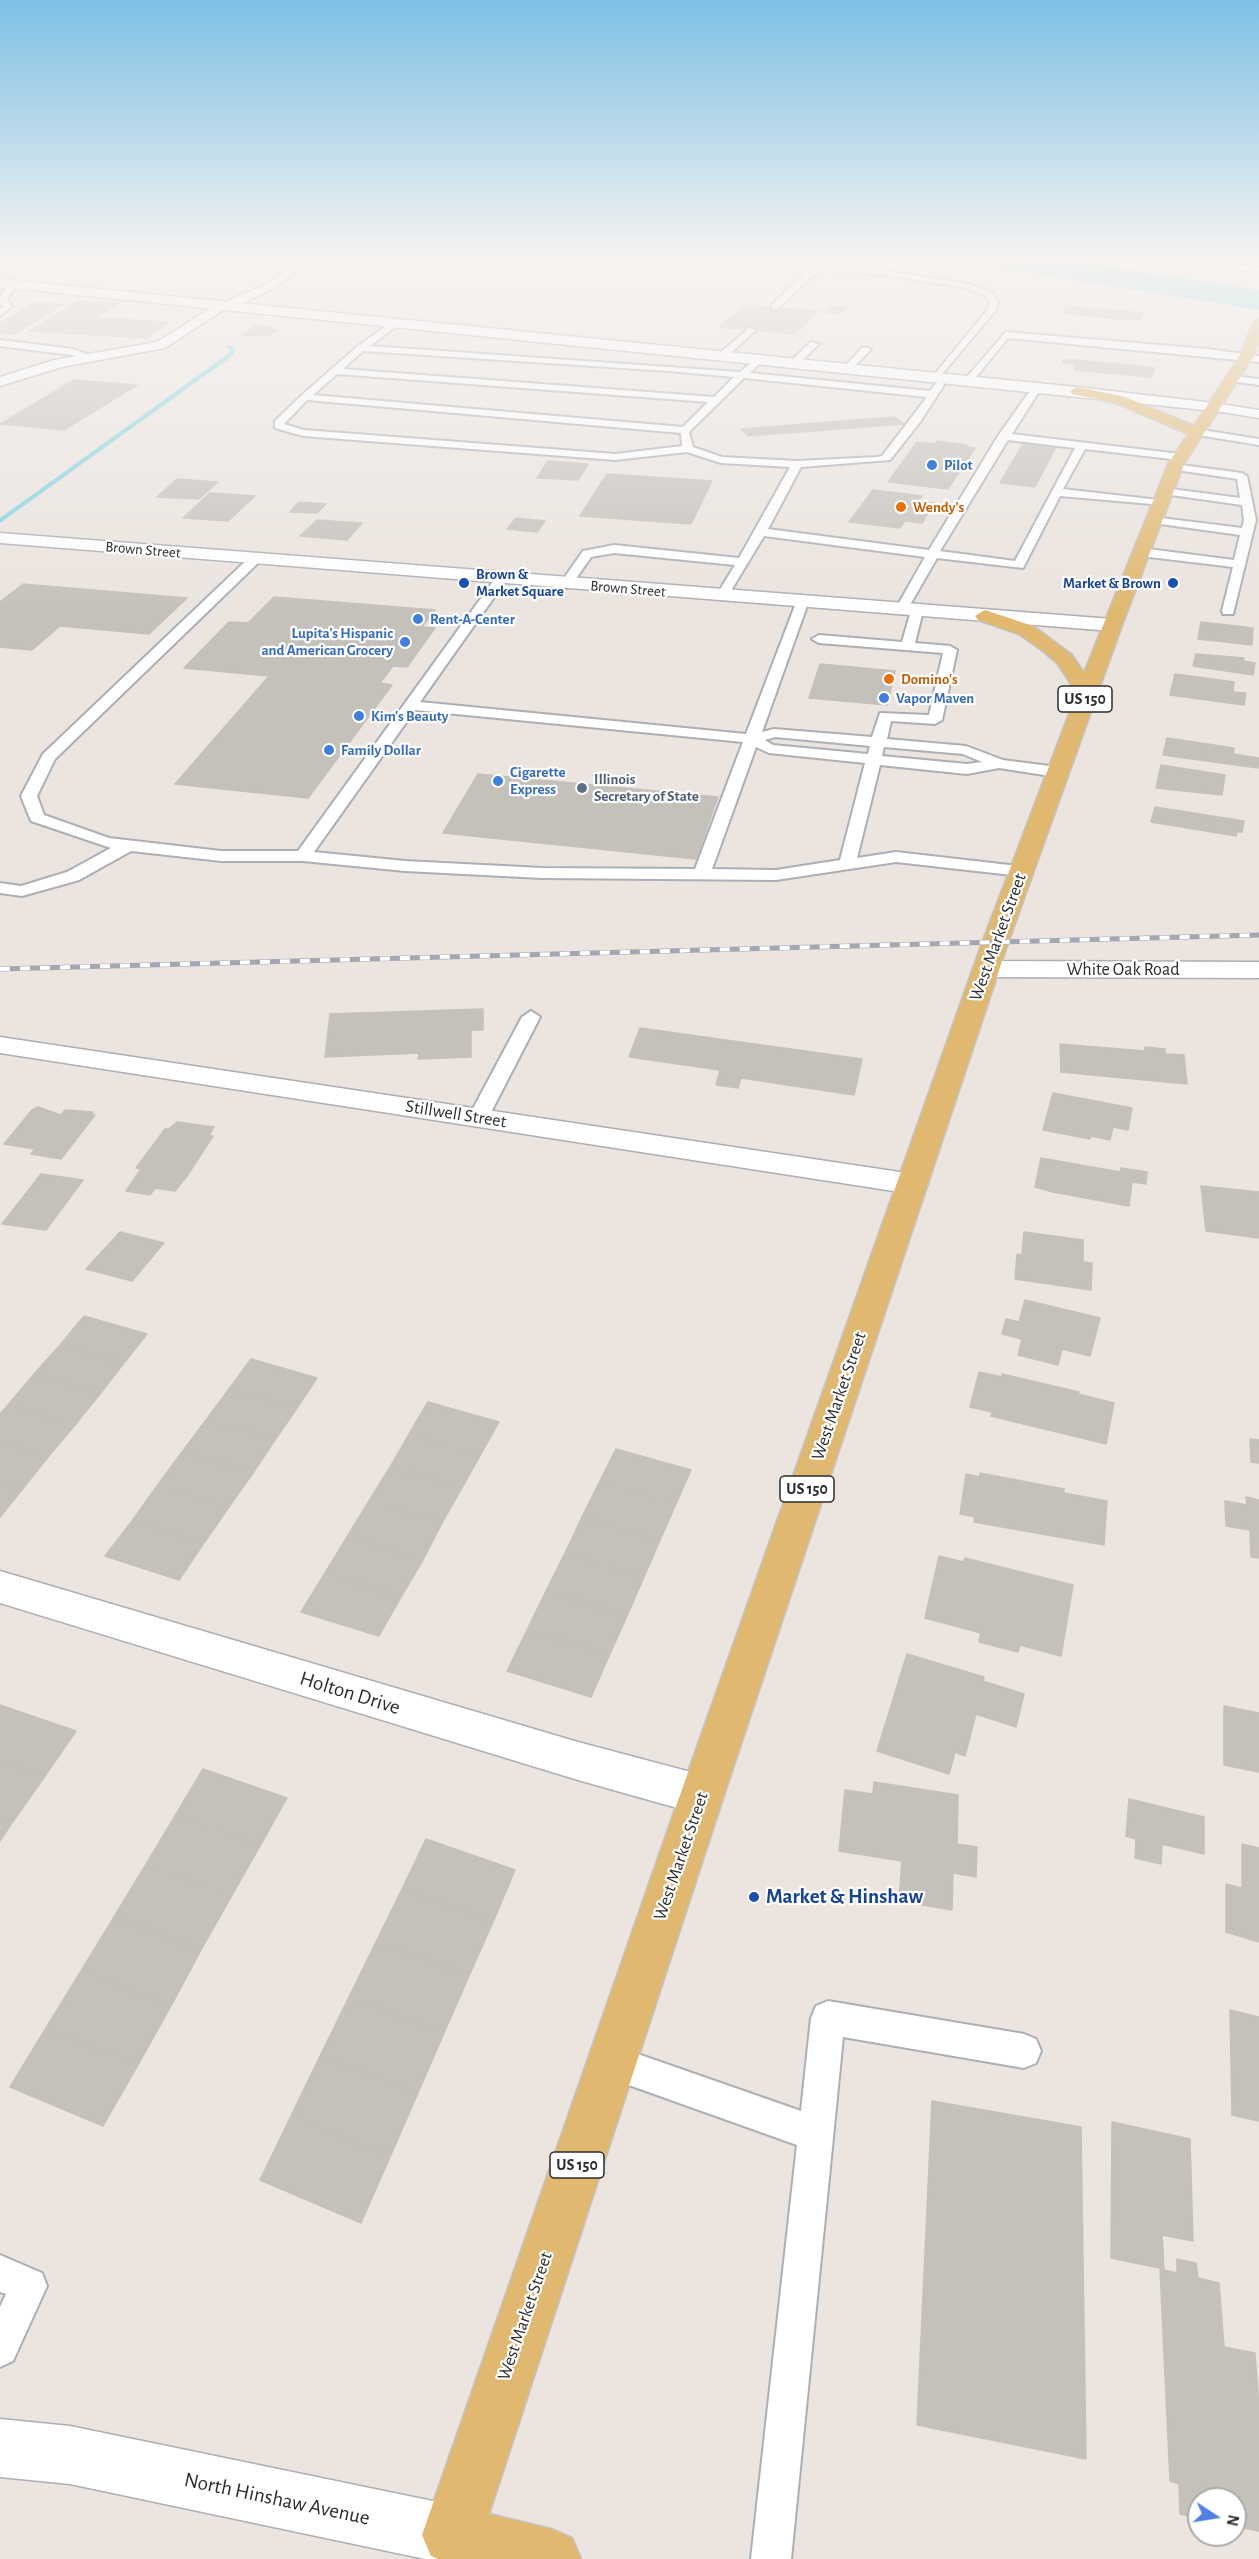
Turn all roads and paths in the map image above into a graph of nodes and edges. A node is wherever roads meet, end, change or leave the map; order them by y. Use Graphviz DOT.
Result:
graph roads {
  1 [pos="19,375"];
  2 [pos="331,375"];
  3 [pos="396,375"];
  4 [pos="742,375"];
  5 [pos="746,375"];
  6 [pos="927,375"];
  7 [pos="973,375"];
  8 [pos="1236,375"];
  9 [pos="942,377"];
  10 [pos="1233,379"];
  11 [pos="969,380"];
  12 [pos="0,382"];
  13 [pos="1259,382"];
  14 [pos="1037,387"];
  15 [pos="1077,391"];
  16 [pos="930,394"];
  17 [pos="305,397"];
  18 [pos="717,399"];
  19 [pos="1214,407"];
  20 [pos="1259,414"];
  21 [pos="685,430"];
  22 [pos="1196,432"];
  23 [pos="1003,436"];
  24 [pos="1259,442"];
  25 [pos="1082,445"];
  26 [pos="688,449"];
  27 [pos="1177,462"];
  28 [pos="797,464"];
  29 [pos="1056,492"];
  30 [pos="1162,497"];
  31 [pos="1246,502"];
  32 [pos="1153,520"];
  33 [pos="761,532"];
  34 [pos="1246,532"];
  35 [pos="0,538"];
  36 [pos="1141,552"];
  37 [pos="930,555"];
  38 [pos="255,559"];
  39 [pos="742,561"];
  40 [pos="1239,564"];
  41 [pos="501,579"];
  42 [pos="566,584"];
  43 [pos="722,596"];
  44 [pos="802,603"];
  45 [pos="909,611"];
  46 [pos="1228,611"];
  47 [pos="985,616"];
  48 [pos="1112,626"];
  49 [pos="819,639"];
  50 [pos="908,646"];
  51 [pos="1087,693"];
  52 [pos="411,705"];
  53 [pos="753,739"];
  54 [pos="879,742"];
  55 [pos="874,760"];
  56 [pos="1000,764"];
  57 [pos="1057,772"];
  58 [pos="128,846"];
  59 [pos="303,856"];
  60 [pos="847,865"];
  61 [pos="1021,871"];
  62 [pos="702,874"];
  63 [pos="0,888"];
  64 [pos="986,969"];
  65 [pos="1259,970"];
  66 [pos="531,1017"];
  67 [pos="0,1045"];
  68 [pos="478,1118"];
  69 [pos="913,1184"];
  70 [pos="0,1587"];
  71 [pos="702,1795"];
  72 [pos="1024,2051"];
  73 [pos="612,2062"];
  74 [pos="816,2134"];
  75 [pos="0,2273"];
  76 [pos="0,2348"];
  77 [pos="0,2448"];
  78 [pos="447,2547"];
  79 [pos="552,2559"];
  80 [pos="771,2559"];
  1 -- 12 [label="street"];
  2 -- 17 [label="lane"];
  3 -- 18 [label="lane"];
  4 -- 18 [label="lane"];
  5 -- 16 [label="lane"];
  6 -- 9 [label="street"];
  7 -- 11 [label="lane"];
  8 -- 10 [label="main road, West Market Street / US 150"];
  9 -- 11 [label="street"];
  9 -- 16 [label="lane"];
  10 -- 13 [label="lane"];
  10 -- 19 [label="main road, West Market Street / US 150"];
  11 -- 14 [label="street"];
  14 -- 15 [label="street"];
  14 -- 23 [label="lane"];
  15 -- 19 [label="street"];
  15 -- 22 [label="main road"];
  16 -- 28 [label="lane"];
  17 -- 21 [label="lane"];
  17 -- 26 [label="lane"];
  18 -- 21 [label="lane"];
  19 -- 20 [label="street"];
  19 -- 22 [label="main road, West Market Street / US 150"];
  21 -- 26 [label="lane"];
  22 -- 24 [label="lane"];
  22 -- 27 [label="main road, West Market Street / US 150"];
  23 -- 25 [label="lane"];
  23 -- 37 [label="lane"];
  25 -- 27 [label="lane"];
  25 -- 29 [label="lane"];
  26 -- 28 [label="lane"];
  27 -- 30 [label="main road, West Market Street / US 150"];
  27 -- 31 [label="lane"];
  28 -- 33 [label="lane"];
  29 -- 30 [label="lane"];
  29 -- 37 [label="lane"];
  30 -- 31 [label="lane"];
  30 -- 32 [label="main road, West Market Street / US 150"];
  31 -- 34 [label="lane"];
  32 -- 34 [label="lane"];
  32 -- 36 [label="main road, West Market Street / US 150"];
  33 -- 37 [label="lane"];
  33 -- 39 [label="lane"];
  34 -- 40 [label="lane"];
  35 -- 38 [label="street, Brown Street"];
  36 -- 40 [label="lane"];
  36 -- 48 [label="main road, West Market Street / US 150"];
  37 -- 45 [label="lane"];
  38 -- 41 [label="street, Brown Street"];
  38 -- 58 [label="lane"];
  39 -- 42 [label="lane"];
  39 -- 43 [label="lane"];
  40 -- 46 [label="lane"];
  41 -- 42 [label="street, Brown Street"];
  41 -- 52 [label="lane"];
  42 -- 43 [label="street, Brown Street"];
  43 -- 44 [label="street, Brown Street"];
  44 -- 45 [label="street, Brown Street"];
  44 -- 53 [label="lane"];
  45 -- 47 [label="street, Brown Street"];
  45 -- 50 [label="lane"];
  47 -- 48 [label="street, Brown Street"];
  47 -- 51 [label="main road"];
  48 -- 51 [label="main road, West Market Street / US 150"];
  49 -- 50 [label="lane"];
  50 -- 54 [label="lane"];
  51 -- 57 [label="main road, West Market Street / US 150"];
  52 -- 53 [label="lane"];
  52 -- 59 [label="lane"];
  53 -- 54 [label="lane"];
  53 -- 55 [label="lane"];
  53 -- 62 [label="lane"];
  54 -- 55 [label="lane"];
  54 -- 56 [label="lane"];
  55 -- 56 [label="lane"];
  55 -- 60 [label="lane"];
  56 -- 57 [label="lane"];
  57 -- 61 [label="main road, West Market Street / US 150"];
  58 -- 59 [label="lane"];
  58 -- 63 [label="lane"];
  59 -- 62 [label="lane"];
  60 -- 61 [label="lane"];
  60 -- 62 [label="lane"];
  61 -- 64 [label="main road, West Market Street / US 150"];
  64 -- 65 [label="street, White Oak Road"];
  64 -- 69 [label="main road, West Market Street / US 150"];
  66 -- 68 [label="lane"];
  67 -- 68 [label="street, Stillwell Street"];
  68 -- 69 [label="street, Stillwell Street"];
  69 -- 71 [label="main road, West Market Street / US 150"];
  70 -- 71 [label="street, Holton Drive"];
  71 -- 73 [label="main road, West Market Street / US 150"];
  72 -- 74 [label="lane"];
  73 -- 74 [label="lane"];
  73 -- 78 [label="main road, West Market Street / US 150"];
  74 -- 80 [label="lane"];
  75 -- 76 [label="lane"];
  77 -- 78 [label="street, North Hinshaw Avenue"];
  78 -- 79 [label="main road, North Hinshaw Avenue"];
}
